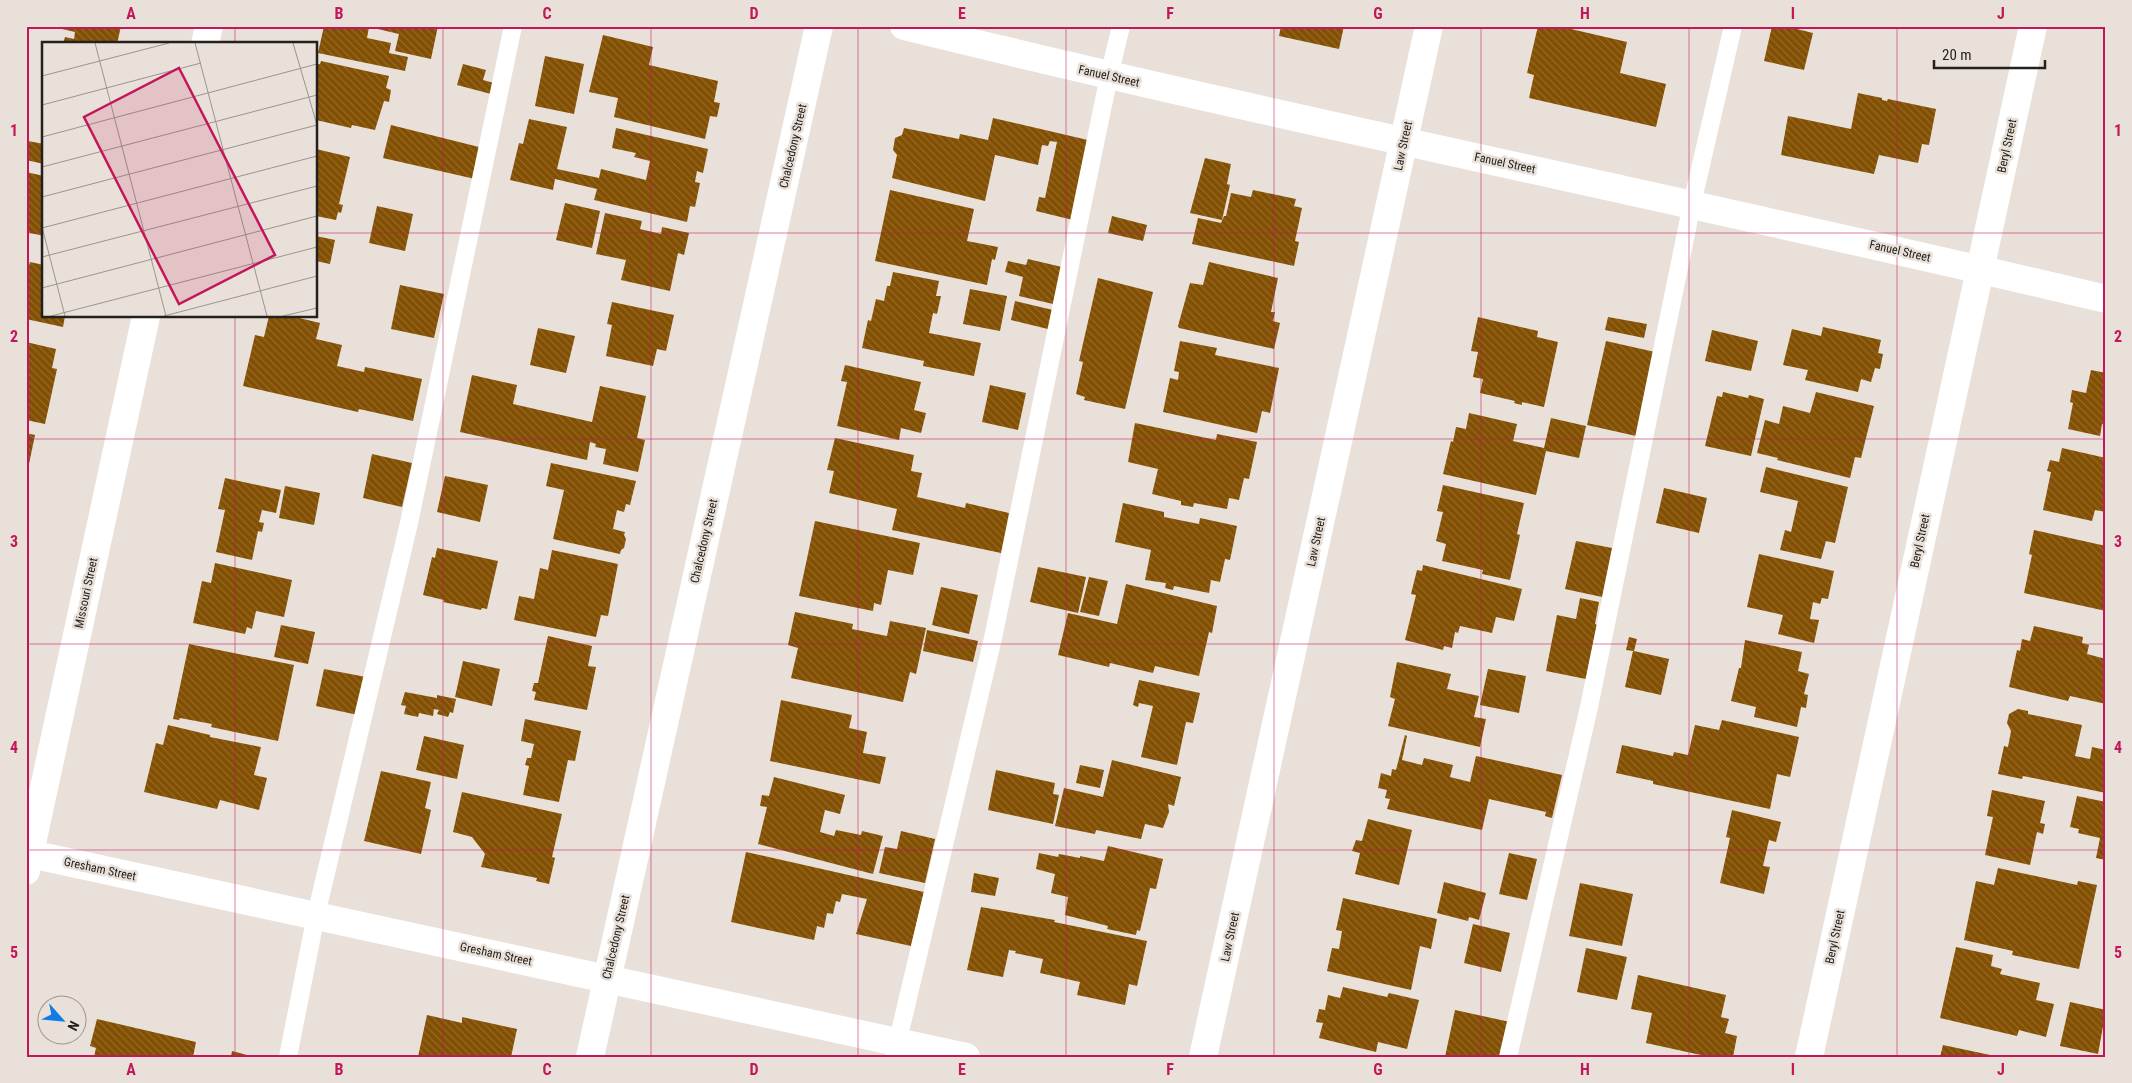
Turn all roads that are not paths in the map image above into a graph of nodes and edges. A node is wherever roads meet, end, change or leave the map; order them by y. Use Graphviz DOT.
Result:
graph roads {
  1 [pos="209,26"];
  2 [pos="513,26"];
  3 [pos="820,26"];
  4 [pos="904,26"];
  5 [pos="1121,26"];
  6 [pos="1429,26"];
  7 [pos="1733,26"];
  8 [pos="2033,26"];
  9 [pos="205,42"];
  10 [pos="1109,76"];
  11 [pos="1404,142"];
  12 [pos="1692,204"];
  13 [pos="1979,269"];
  14 [pos="2106,299"];
  15 [pos="146,318"];
  16 [pos="28,859"];
  17 [pos="316,915"];
  18 [pos="607,978"];
  19 [pos="896,1049"];
  20 [pos="288,1057"];
  21 [pos="590,1057"];
  22 [pos="966,1057"];
  23 [pos="1203,1057"];
  24 [pos="1508,1057"];
  25 [pos="1809,1057"];
  1 -- 9 [label="street"];
  2 -- 17 [label="lane"];
  3 -- 18 [label="street, Chalcedony Street"];
  4 -- 10 [label="street, Fanuel Street"];
  5 -- 10 [label="lane"];
  6 -- 11 [label="street, Law Street"];
  7 -- 12 [label="lane"];
  8 -- 13 [label="street, Beryl Street"];
  10 -- 11 [label="street, Fanuel Street"];
  10 -- 19 [label="lane"];
  11 -- 12 [label="street, Fanuel Street"];
  11 -- 23 [label="street, Law Street"];
  12 -- 13 [label="street, Fanuel Street"];
  12 -- 24 [label="lane"];
  13 -- 14 [label="street, Fanuel Street"];
  13 -- 25 [label="street, Beryl Street"];
  15 -- 16 [label="street, Missouri Street"];
  16 -- 17 [label="street, Gresham Street"];
  17 -- 18 [label="street, Gresham Street"];
  17 -- 20 [label="lane"];
  18 -- 19 [label="street, Gresham Street"];
  18 -- 21 [label="street, Chalcedony Street"];
  19 -- 22 [label="street, Gresham Street"];
}
